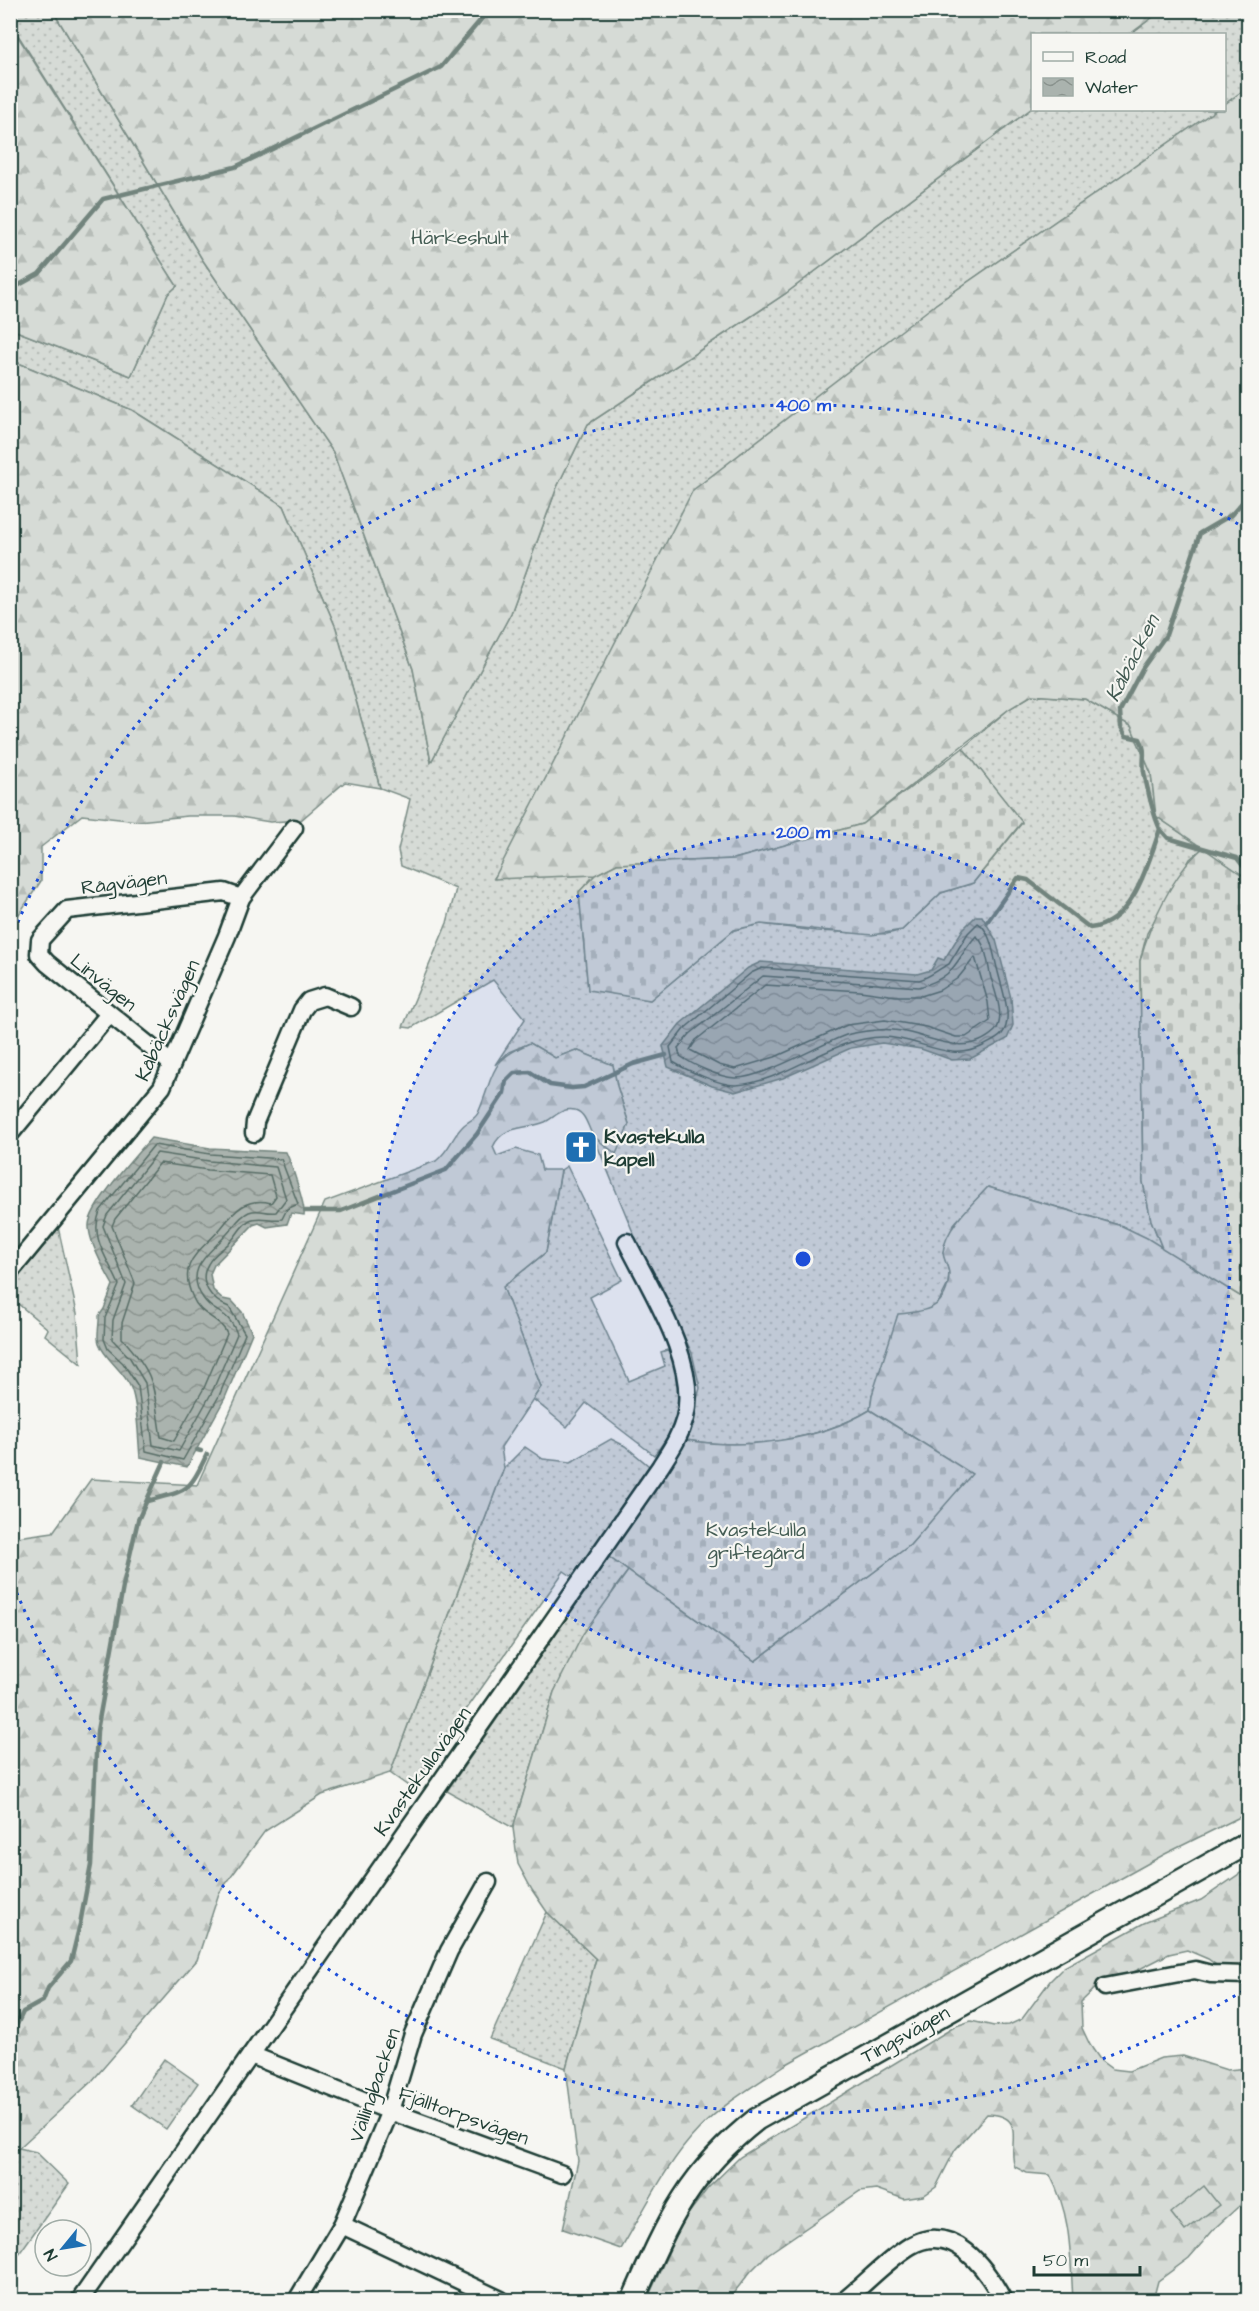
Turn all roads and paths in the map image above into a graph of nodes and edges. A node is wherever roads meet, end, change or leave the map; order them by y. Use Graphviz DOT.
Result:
graph roads {
  1 [pos="294,828"];
  2 [pos="241,898"];
  3 [pos="39,954"];
  4 [pos="351,1006"];
  5 [pos="109,1014"];
  6 [pos="172,1064"];
  7 [pos="254,1133"];
  8 [pos="10,1134"];
  9 [pos="627,1242"];
  10 [pos="10,1272"];
  11 [pos="1248,1843"];
  12 [pos="488,1881"];
  13 [pos="1248,1975"];
  14 [pos="1105,1987"];
  15 [pos="251,2055"];
  16 [pos="390,2111"];
  17 [pos="562,2174"];
  18 [pos="342,2225"];
  19 [pos="80,2301"];
  20 [pos="297,2301"];
  21 [pos="501,2301"];
  22 [pos="633,2301"];
  23 [pos="845,2301"];
  24 [pos="1003,2301"];
  1 -- 2 [label="street, Kåbäcksvägen"];
  2 -- 3 [label="street, Rågvägen"];
  2 -- 6 [label="street, Kåbäcksvägen"];
  3 -- 5 [label="street, Linvägen"];
  4 -- 7 [label="street"];
  5 -- 6 [label="street, Linvägen"];
  5 -- 8 [label="street"];
  6 -- 10 [label="street, Kåbäcksvägen"];
  9 -- 15 [label="street, Kvastekullavägen"];
  11 -- 22 [label="street, Tingsvägen"];
  12 -- 16 [label="street, Vällingbacken"];
  13 -- 14 [label="street"];
  15 -- 16 [label="street, Fjälltorpsvägen"];
  15 -- 19 [label="street, Kvastekullavägen"];
  16 -- 17 [label="street, Fjälltorpsvägen"];
  16 -- 18 [label="street, Vällingbacken"];
  18 -- 20 [label="street, Vällingbacken"];
  18 -- 21 [label="street"];
  23 -- 24 [label="street"];
}
